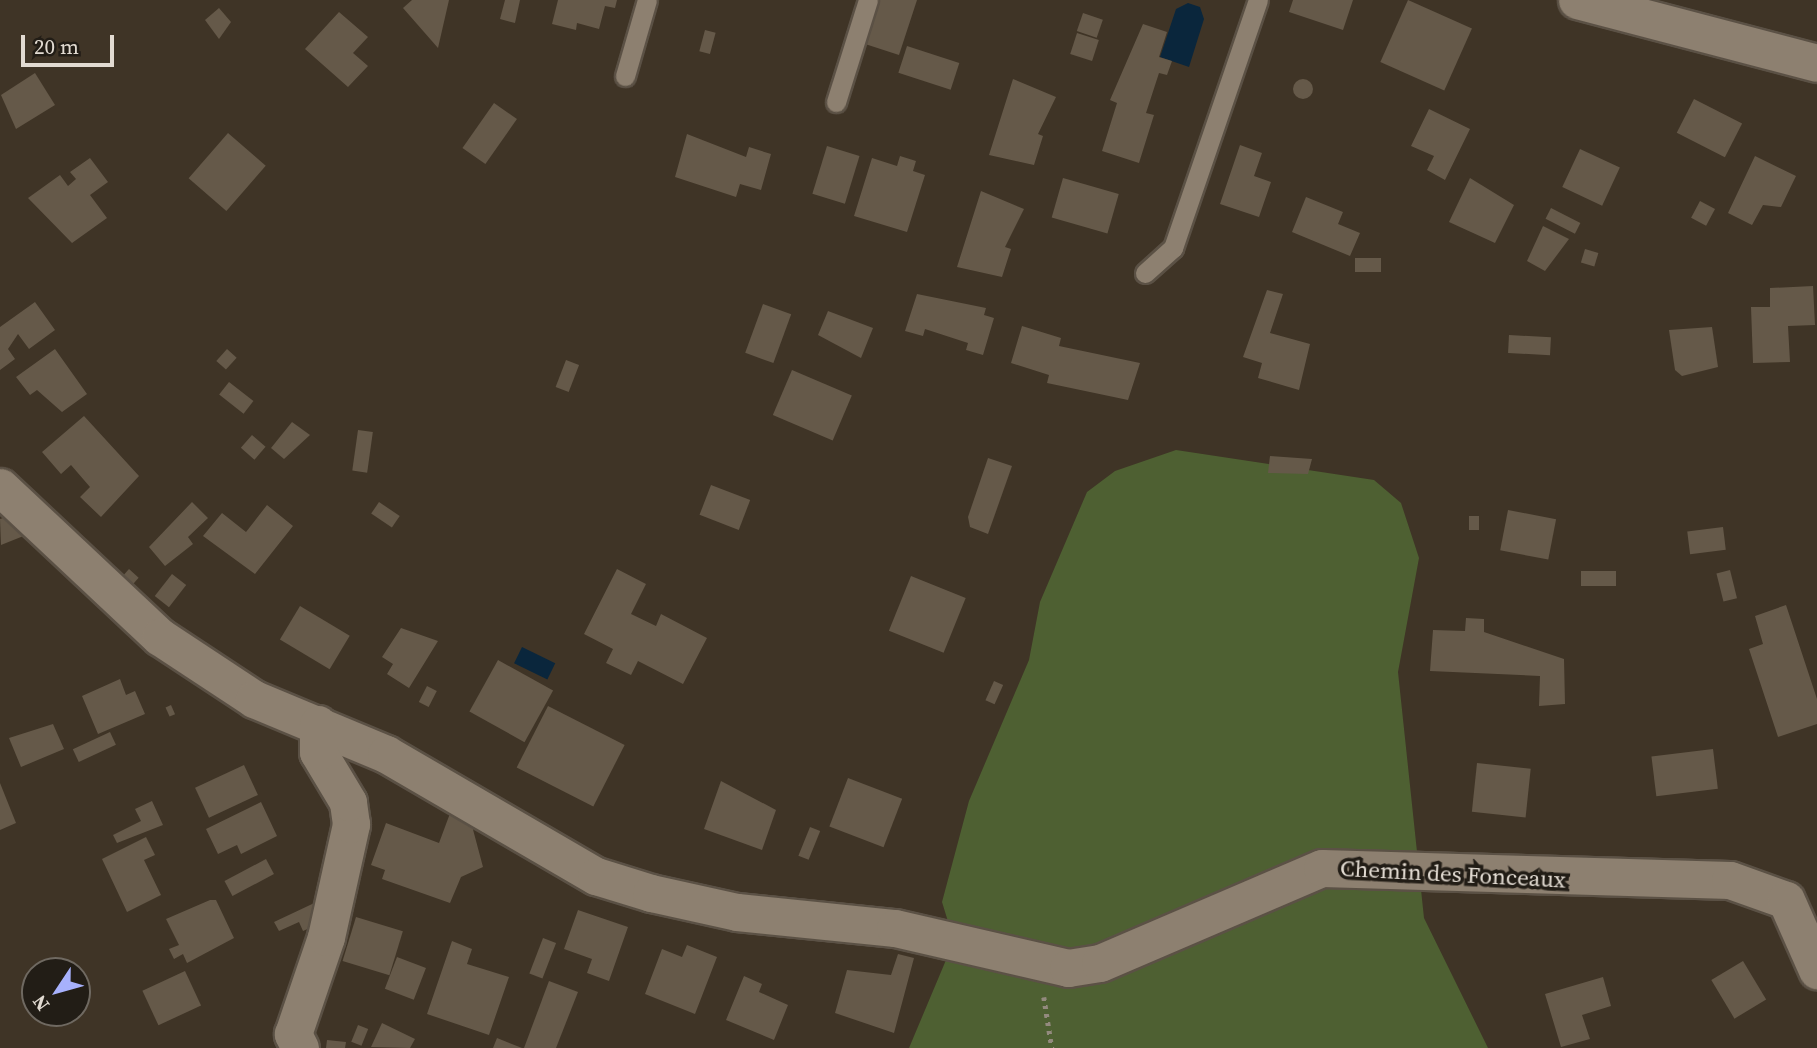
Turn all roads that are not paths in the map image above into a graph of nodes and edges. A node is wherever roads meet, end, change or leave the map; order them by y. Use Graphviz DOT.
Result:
graph roads {
  1 [pos="647,0"];
  2 [pos="867,0"];
  3 [pos="1258,0"];
  4 [pos="1577,0"];
  5 [pos="1817,63"];
  6 [pos="625,76"];
  7 [pos="836,102"];
  8 [pos="1145,273"];
  9 [pos="0,487"];
  10 [pos="318,724"];
  11 [pos="1817,970"];
  12 [pos="300,1048"];
  1 -- 6 [label="lane"];
  2 -- 7 [label="lane"];
  3 -- 8 [label="lane"];
  4 -- 5 [label="street"];
  9 -- 10 [label="street, Chemin des Fonceaux"];
  10 -- 11 [label="street, Chemin des Fonceaux"];
  10 -- 12 [label="street"];
}
